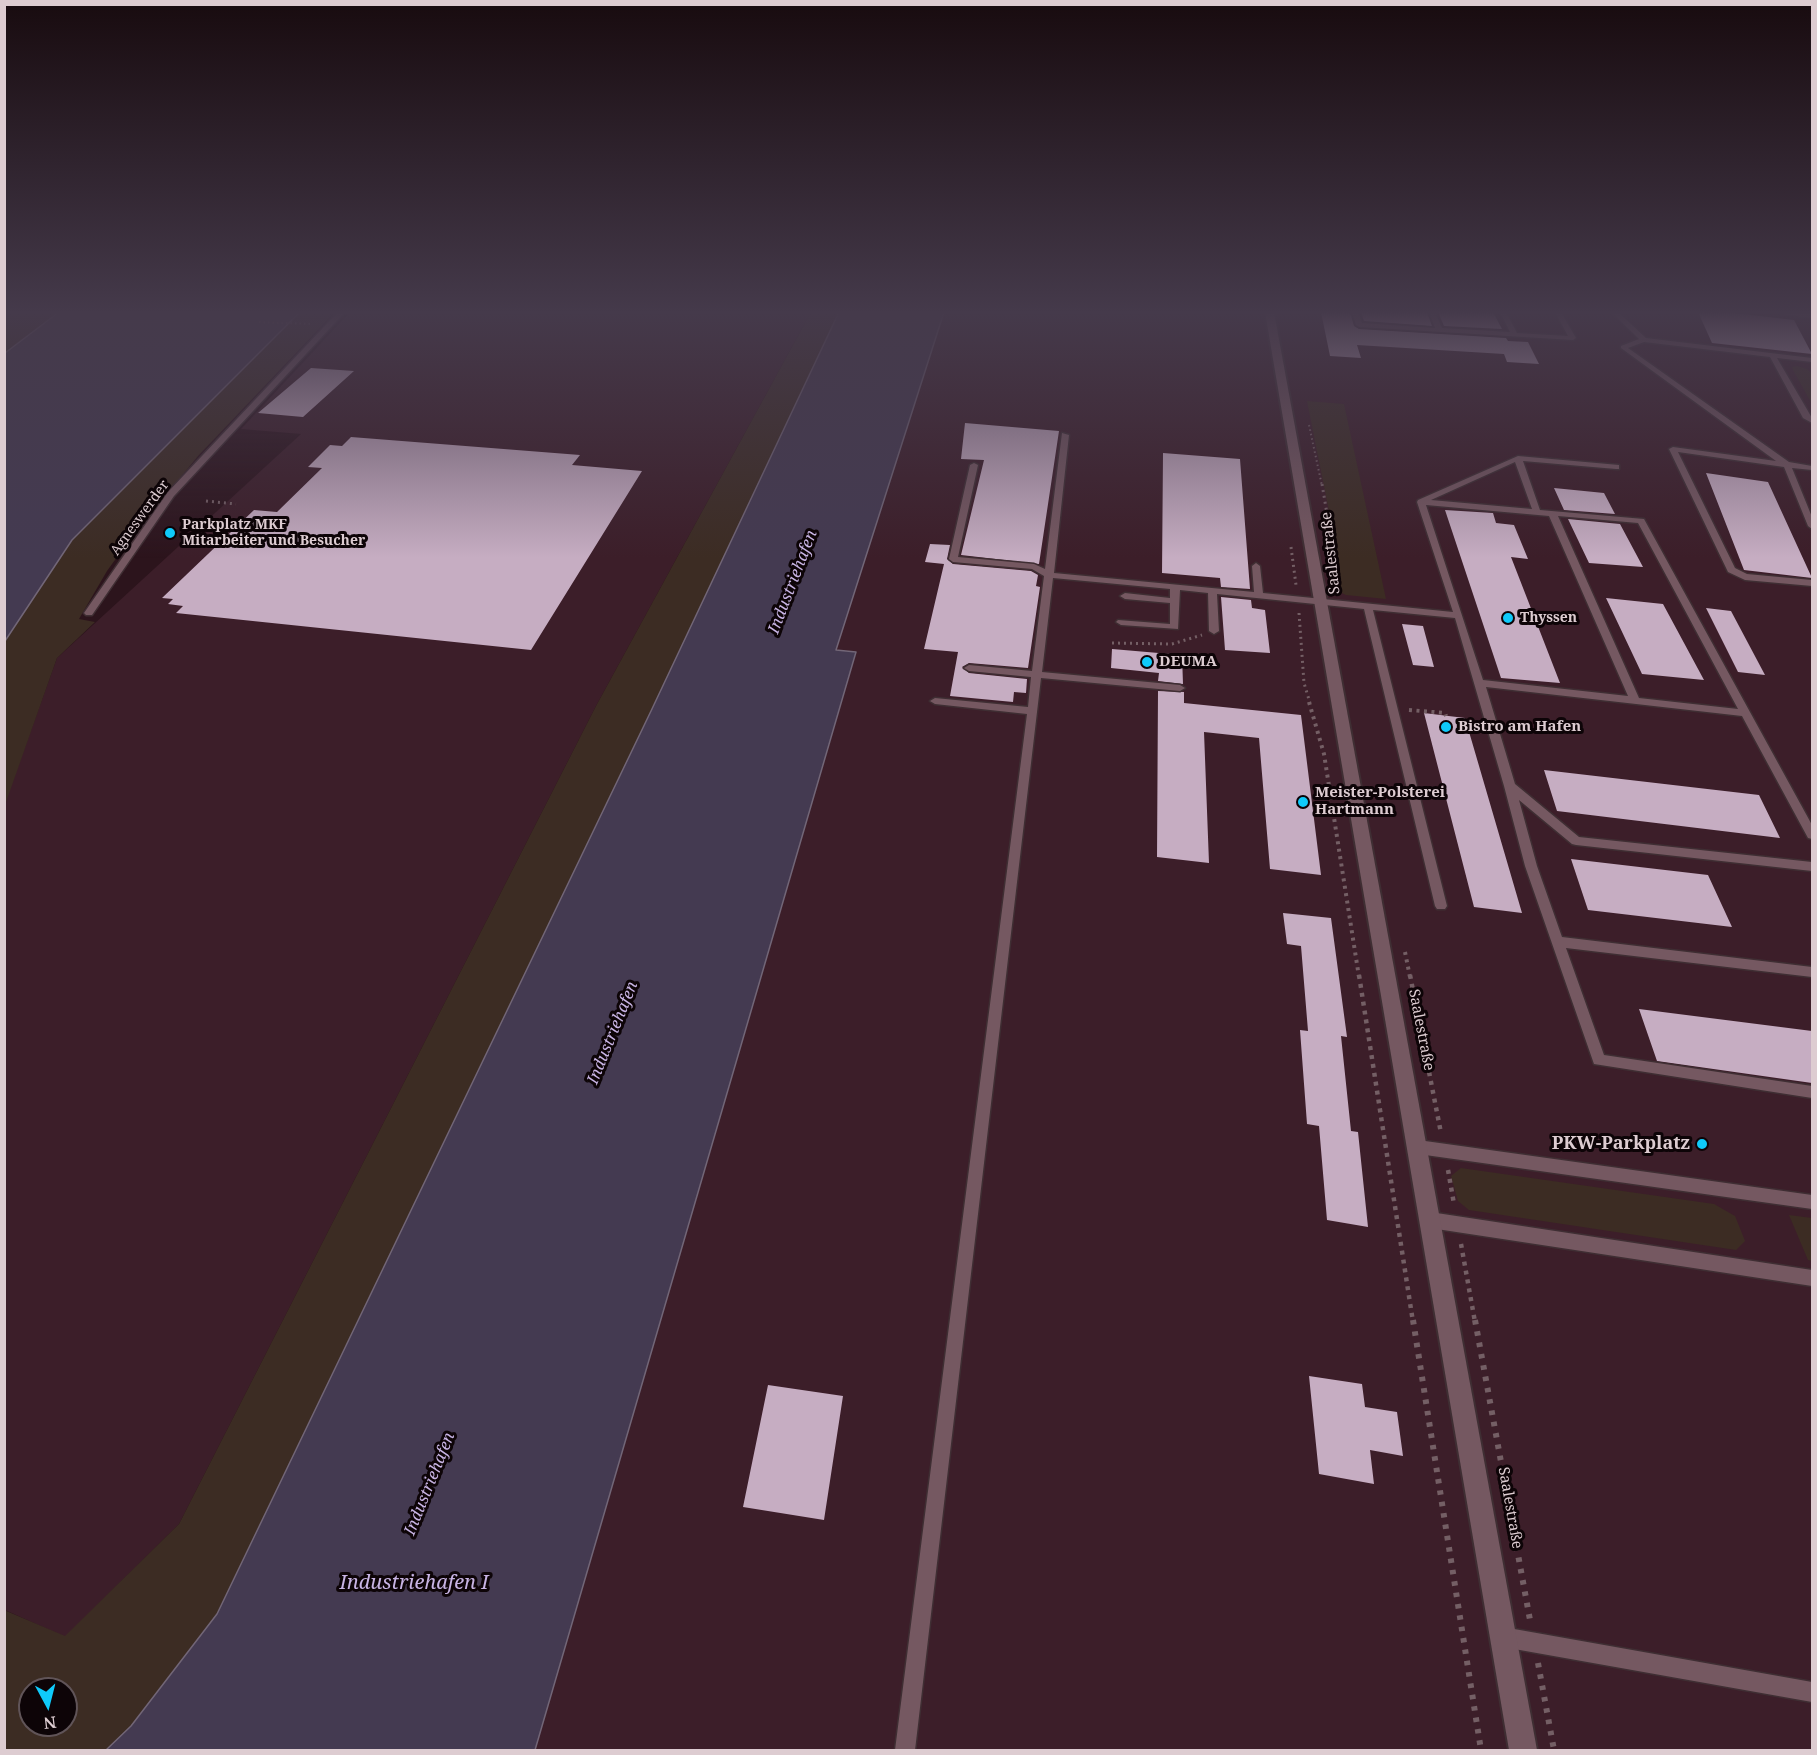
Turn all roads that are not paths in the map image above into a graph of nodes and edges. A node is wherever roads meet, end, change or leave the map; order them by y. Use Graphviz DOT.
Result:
graph roads {
  1 [pos="265,394"];
  2 [pos="1284,394"];
  3 [pos="1688,394"];
  4 [pos="1793,394"];
  5 [pos="1812,421"];
  6 [pos="1065,435"];
  7 [pos="1518,458"];
  8 [pos="974,465"];
  9 [pos="1787,465"];
  10 [pos="1616,467"];
  11 [pos="1812,468"];
  12 [pos="1421,502"];
  13 [pos="1537,512"];
  14 [pos="1553,514"];
  15 [pos="1812,526"];
  16 [pos="1256,566"];
  17 [pos="1049,574"];
  18 [pos="1812,584"];
  19 [pos="1175,586"];
  20 [pos="1212,590"];
  21 [pos="1258,595"];
  22 [pos="1125,596"];
  23 [pos="1175,601"];
  24 [pos="1322,603"];
  25 [pos="1368,607"];
  26 [pos="89,614"];
  27 [pos="1459,615"];
  28 [pos="1121,622"];
  29 [pos="1214,631"];
  30 [pos="969,668"];
  31 [pos="1037,675"];
  32 [pos="1479,683"];
  33 [pos="1180,688"];
  34 [pos="1635,700"];
  35 [pos="935,701"];
  36 [pos="1032,711"];
  37 [pos="1746,713"];
  38 [pos="1510,786"];
  39 [pos="1812,835"];
  40 [pos="1812,867"];
  41 [pos="1441,906"];
  42 [pos="1558,942"];
  43 [pos="1812,972"];
  44 [pos="1812,1092"];
  45 [pos="1418,1147"];
  46 [pos="1812,1203"];
  47 [pos="1430,1220"];
  48 [pos="1812,1278"];
  49 [pos="1503,1637"];
  50 [pos="1812,1692"];
  51 [pos="905,1750"];
  52 [pos="1523,1750"];
  1 -- 26 [label="lane, Agneswerder"];
  2 -- 24 [label="main road, Saalestraße"];
  3 -- 9 [label="lane"];
  4 -- 5 [label="lane"];
  6 -- 17 [label="lane"];
  7 -- 10 [label="lane"];
  7 -- 12 [label="lane"];
  7 -- 13 [label="lane"];
  8 -- 17 [label="lane"];
  9 -- 11 [label="lane"];
  9 -- 15 [label="lane"];
  9 -- 18 [label="lane"];
  12 -- 13 [label="lane"];
  12 -- 27 [label="lane"];
  13 -- 14 [label="lane"];
  14 -- 34 [label="lane"];
  14 -- 37 [label="lane"];
  16 -- 21 [label="lane"];
  17 -- 19 [label="lane"];
  17 -- 31 [label="lane"];
  19 -- 20 [label="lane"];
  19 -- 23 [label="lane"];
  20 -- 21 [label="lane"];
  20 -- 29 [label="lane"];
  21 -- 24 [label="lane"];
  22 -- 23 [label="lane"];
  23 -- 28 [label="lane"];
  24 -- 25 [label="lane"];
  24 -- 45 [label="main road, Saalestraße"];
  25 -- 27 [label="lane"];
  25 -- 41 [label="lane"];
  27 -- 32 [label="lane"];
  30 -- 31 [label="lane"];
  31 -- 33 [label="lane"];
  31 -- 36 [label="lane"];
  32 -- 34 [label="lane"];
  32 -- 38 [label="lane"];
  34 -- 37 [label="lane"];
  35 -- 36 [label="lane"];
  36 -- 51 [label="lane"];
  37 -- 39 [label="lane"];
  38 -- 40 [label="lane"];
  38 -- 42 [label="lane"];
  42 -- 43 [label="lane"];
  42 -- 44 [label="lane"];
  45 -- 46 [label="lane"];
  45 -- 47 [label="main road, Saalestraße"];
  47 -- 48 [label="lane"];
  47 -- 49 [label="main road, Saalestraße"];
  49 -- 50 [label="lane"];
  49 -- 52 [label="main road, Saalestraße"];
}
